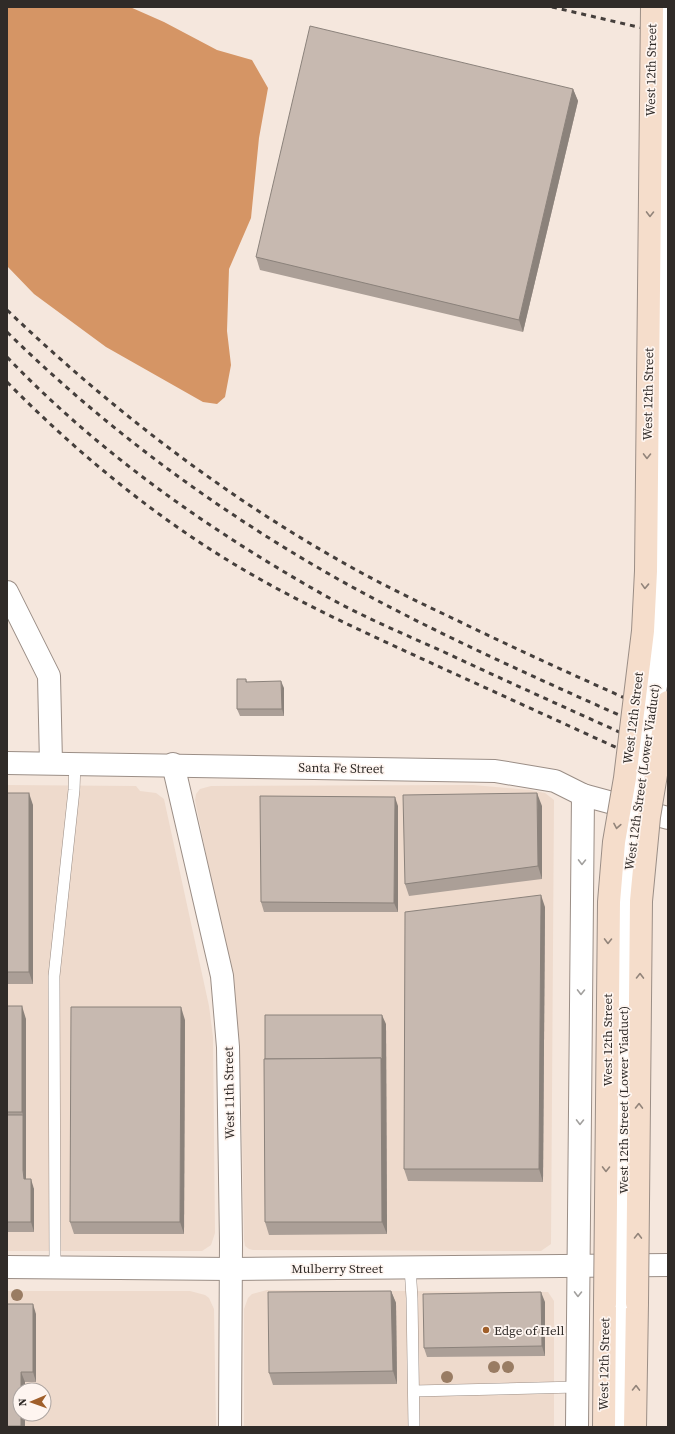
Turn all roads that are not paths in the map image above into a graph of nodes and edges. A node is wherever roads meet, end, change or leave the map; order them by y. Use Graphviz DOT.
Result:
graph roads {
  1 [pos="652,7"];
  2 [pos="665,7"];
  3 [pos="7,592"];
  4 [pos="668,702"];
  5 [pos="7,763"];
  6 [pos="51,763"];
  7 [pos="75,764"];
  8 [pos="173,764"];
  9 [pos="583,795"];
  10 [pos="668,818"];
  11 [pos="668,1265"];
  12 [pos="578,1266"];
  13 [pos="7,1267"];
  14 [pos="55,1267"];
  15 [pos="410,1268"];
  16 [pos="231,1269"];
  17 [pos="577,1387"];
  18 [pos="414,1392"];
  19 [pos="230,1427"];
  20 [pos="414,1427"];
  21 [pos="577,1427"];
  22 [pos="604,1427"];
  23 [pos="621,1427"];
  24 [pos="635,1427"];
  1 -- 22 [label="main road, West 12th Street, one-way, bridge"];
  2 -- 23 [label="street, West 12th Street (Lower Viaduct), bridge"];
  3 -- 6 [label="street"];
  24 -- 4 [label="main road, one-way, bridge"];
  5 -- 6 [label="street, Santa Fe Street"];
  6 -- 7 [label="street, Santa Fe Street"];
  7 -- 8 [label="street, Santa Fe Street"];
  7 -- 14 [label="lane"];
  8 -- 9 [label="street, Santa Fe Street"];
  8 -- 16 [label="street, West 11th Street"];
  9 -- 10 [label="street, Santa Fe Street"];
  9 -- 12 [label="street, West 12th Street, one-way"];
  11 -- 12 [label="street, Mulberry Street"];
  12 -- 15 [label="street, Mulberry Street"];
  12 -- 17 [label="street, West 12th Street, one-way"];
  13 -- 14 [label="street, Mulberry Street"];
  14 -- 16 [label="street, Mulberry Street"];
  15 -- 16 [label="street, Mulberry Street"];
  15 -- 18 [label="lane"];
  16 -- 19 [label="street, West 11th Street"];
  17 -- 18 [label="lane"];
  17 -- 21 [label="street, West 12th Street"];
  18 -- 20 [label="lane"];
}
